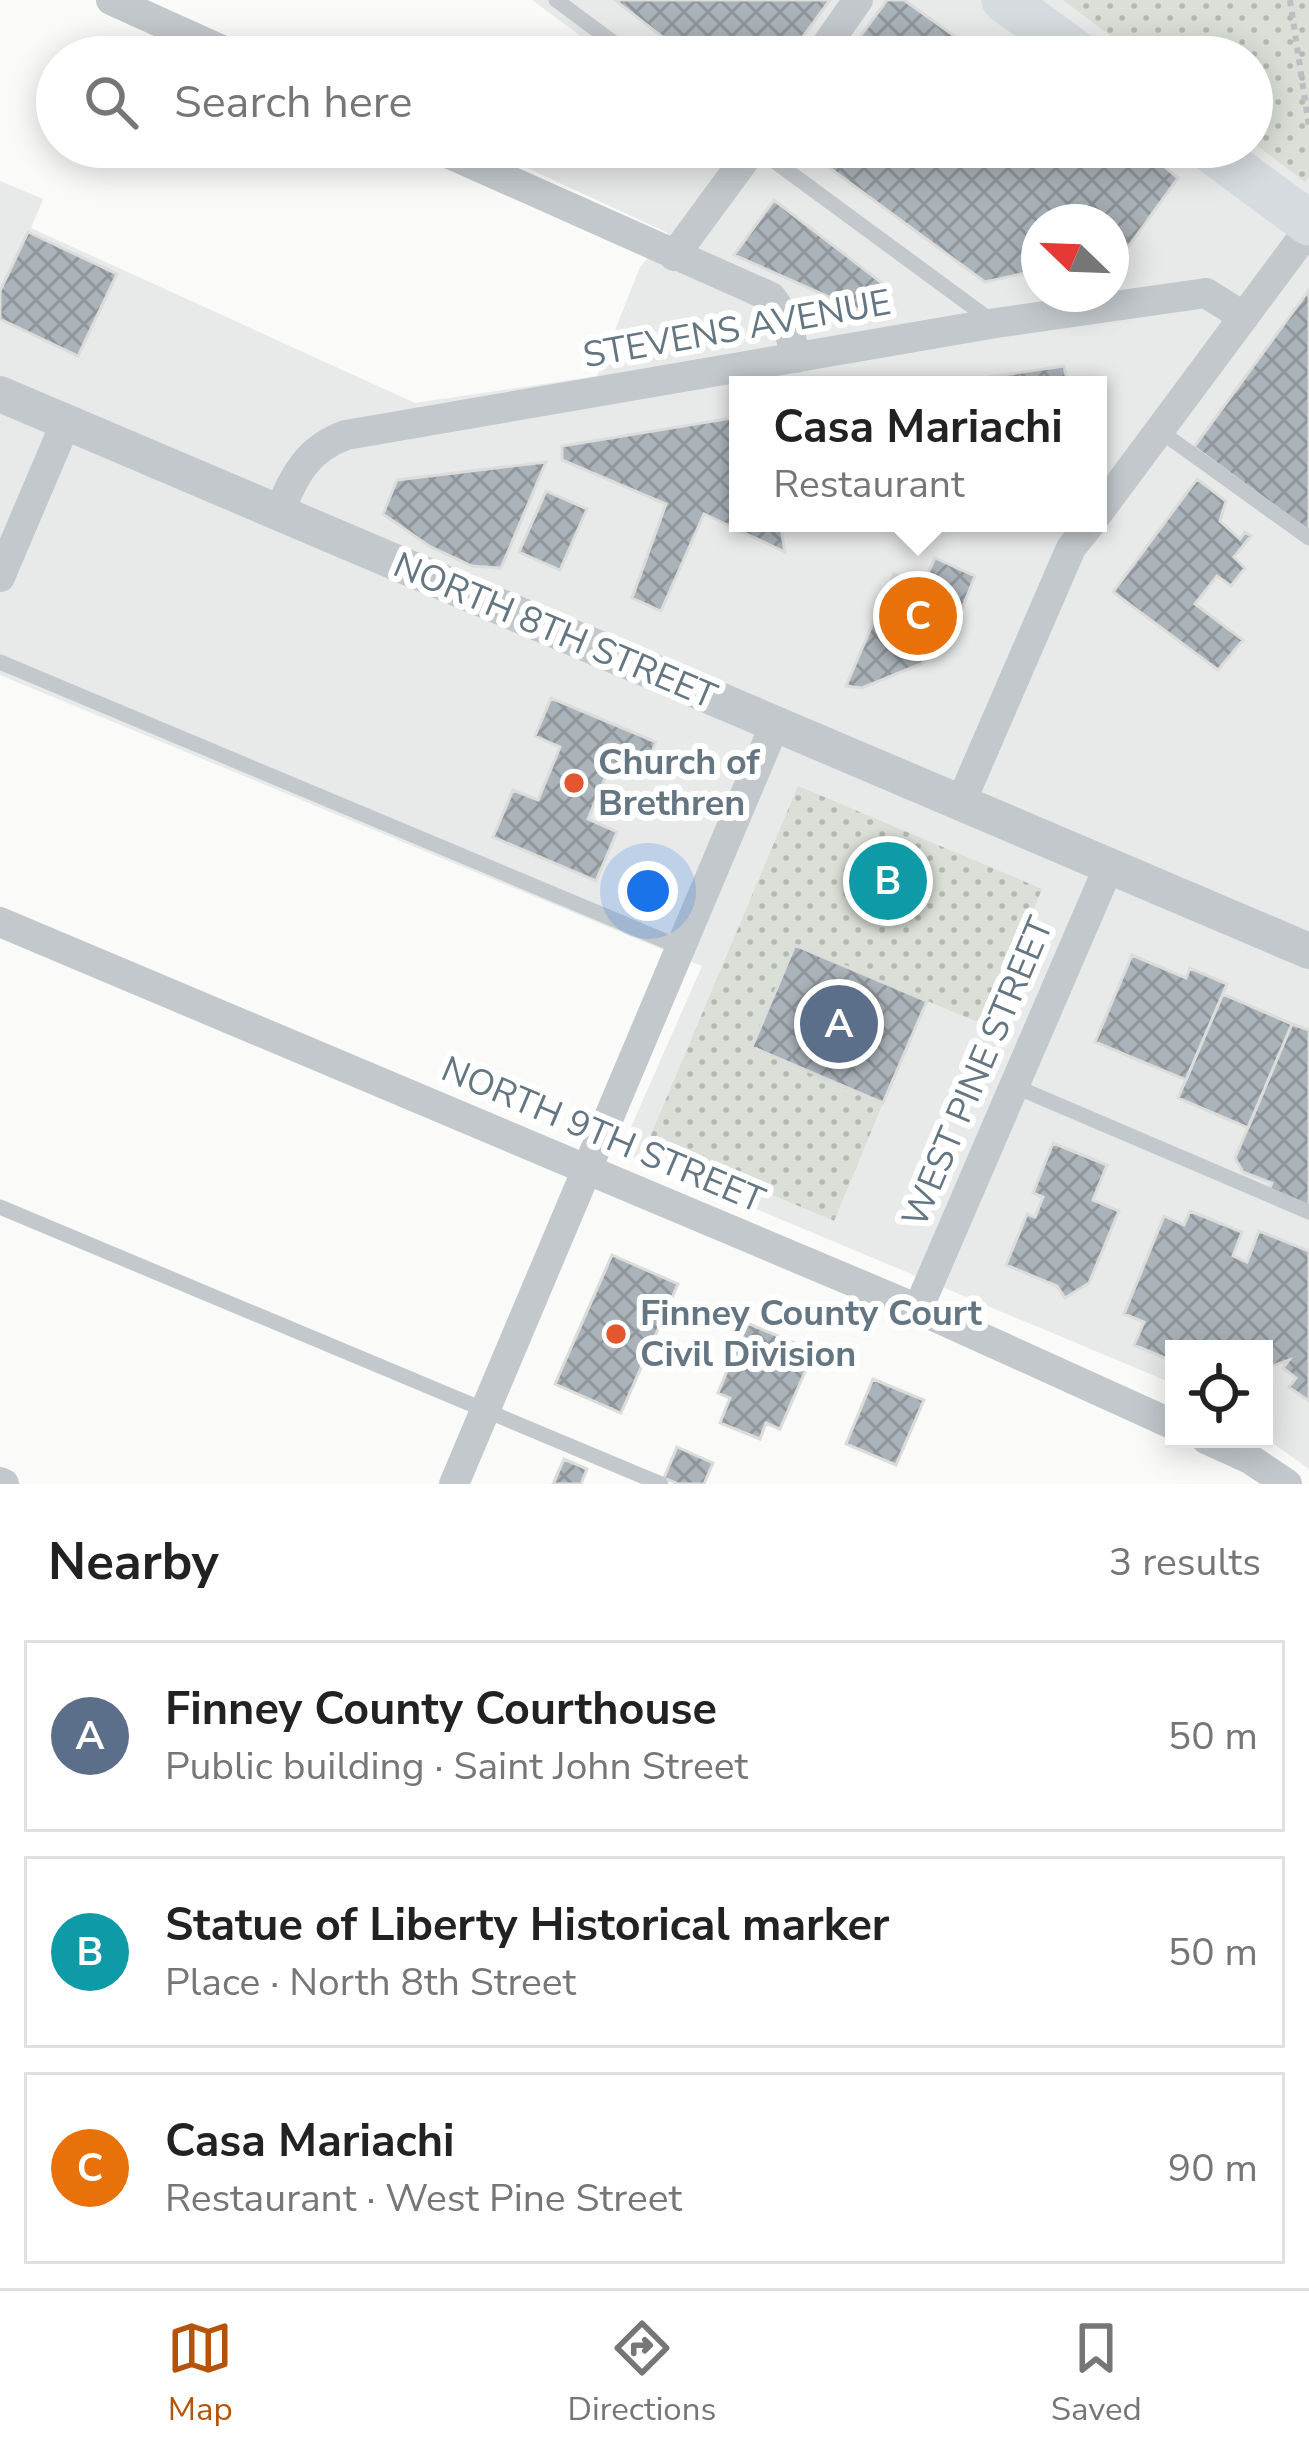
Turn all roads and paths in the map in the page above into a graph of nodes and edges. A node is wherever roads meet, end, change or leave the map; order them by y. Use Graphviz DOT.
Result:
graph roads {
  1 [pos="111,0"];
  2 [pos="556,0"];
  3 [pos="858,0"];
  4 [pos="1004,0"];
  5 [pos="1290,0"];
  6 [pos="190,36"];
  7 [pos="605,36"];
  8 [pos="833,36"];
  9 [pos="1053,36"];
  10 [pos="1309,127"];
  11 [pos="480,168"];
  12 [pos="739,168"];
  13 [pos="783,168"];
  14 [pos="1233,168"];
  15 [pos="1309,226"];
  16 [pos="674,256"];
  17 [pos="1244,317"];
  18 [pos="996,323"];
  19 [pos="796,358"];
  20 [pos="0,394"];
  21 [pos="66,422"];
  22 [pos="1160,431"];
  23 [pos="1107,502"];
  24 [pos="278,514"];
  25 [pos="1084,532"];
  26 [pos="1309,538"];
  27 [pos="0,577"];
  28 [pos="0,662"];
  29 [pos="775,724"];
  30 [pos="961,802"];
  31 [pos="1109,866"];
  32 [pos="0,922"];
  33 [pos="682,948"];
  34 [pos="1309,951"];
  35 [pos="1014,1086"];
  36 [pos="589,1172"];
  37 [pos="0,1208"];
  38 [pos="1309,1211"];
  39 [pos="918,1309"];
  40 [pos="485,1412"];
  41 [pos="1165,1421"];
  42 [pos="1226,1448"];
  43 [pos="454,1484"];
  44 [pos="661,1484"];
  45 [pos="1287,1484"];
  1 -- 6 [label="street"];
  2 -- 7 [label="lane"];
  3 -- 8 [label="street"];
  4 -- 9 [label="main road"];
  5 -- 10 [label="path"];
  11 -- 16 [label="street"];
  12 -- 16 [label="street"];
  13 -- 18 [label="lane"];
  14 -- 15 [label="main road"];
  15 -- 17 [label="street"];
  16 -- 19 [label="street"];
  17 -- 18 [label="street, STEVENS AVENUE"];
  17 -- 22 [label="street"];
  18 -- 19 [label="street, STEVENS AVENUE"];
  19 -- 24 [label="street, STEVENS AVENUE"];
  20 -- 21 [label="street, NORTH 8TH STREET"];
  21 -- 24 [label="street, NORTH 8TH STREET"];
  21 -- 27 [label="street"];
  22 -- 23 [label="street"];
  22 -- 26 [label="lane"];
  24 -- 29 [label="street, NORTH 8TH STREET"];
  25 -- 30 [label="street"];
  28 -- 33 [label="lane"];
  29 -- 30 [label="street, NORTH 8TH STREET"];
  29 -- 33 [label="street"];
  30 -- 31 [label="street, NORTH 8TH STREET"];
  31 -- 34 [label="street, NORTH 8TH STREET"];
  31 -- 35 [label="street, WEST PINE STREET"];
  32 -- 36 [label="street, NORTH 9TH STREET"];
  33 -- 36 [label="street"];
  35 -- 38 [label="lane"];
  35 -- 39 [label="street, WEST PINE STREET"];
  36 -- 39 [label="street, NORTH 9TH STREET"];
  36 -- 40 [label="street"];
  37 -- 40 [label="lane"];
  39 -- 41 [label="street, NORTH 9TH STREET"];
  40 -- 43 [label="street"];
  40 -- 44 [label="lane"];
  42 -- 45 [label="street"];
}
